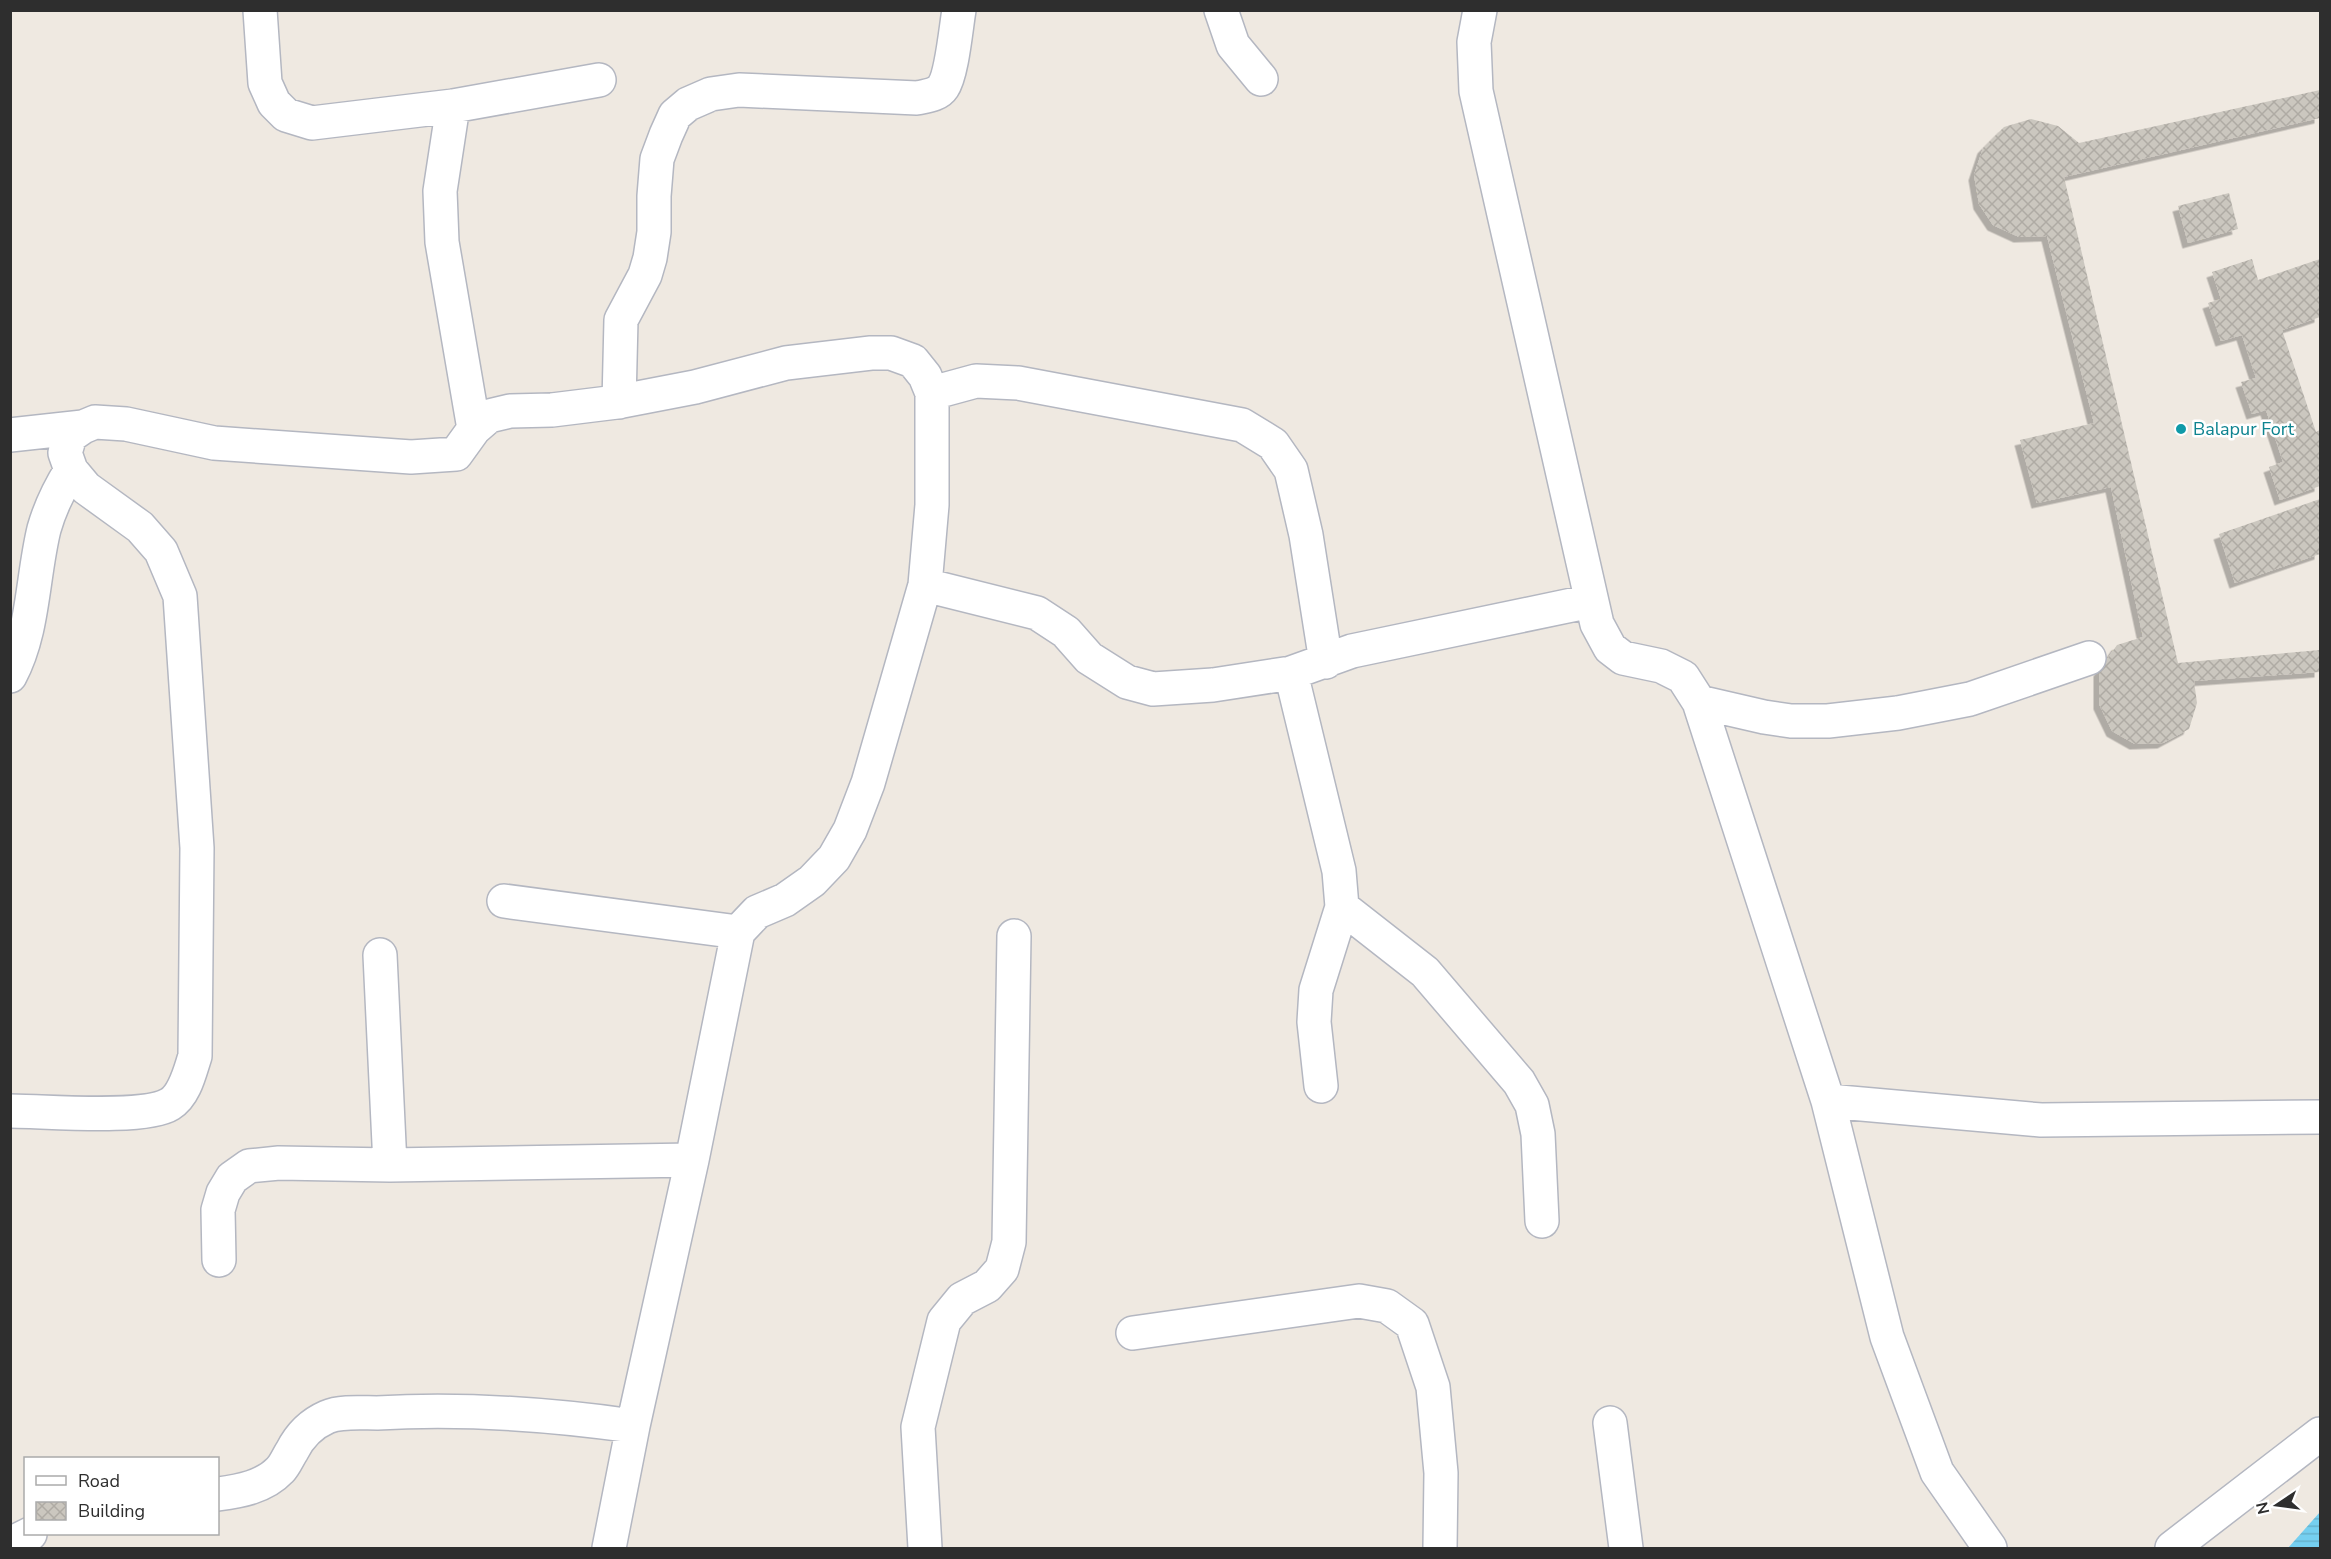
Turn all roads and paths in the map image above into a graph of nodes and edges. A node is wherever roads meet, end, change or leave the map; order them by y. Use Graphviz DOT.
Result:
graph roads {
  1 [pos="260,10"];
  2 [pos="959,10"];
  3 [pos="1221,10"];
  4 [pos="1480,10"];
  5 [pos="1261,79"];
  6 [pos="599,80"];
  7 [pos="453,106"];
  8 [pos="932,393"];
  9 [pos="619,402"];
  10 [pos="82,427"];
  11 [pos="474,429"];
  12 [pos="10,435"];
  13 [pos="70,470"];
  14 [pos="925,585"];
  15 [pos="1591,601"];
  16 [pos="2089,657"];
  17 [pos="1326,662"];
  18 [pos="1291,674"];
  19 [pos="10,676"];
  20 [pos="1699,702"];
  21 [pos="504,901"];
  22 [pos="1342,907"];
  23 [pos="738,932"];
  24 [pos="1014,936"];
  25 [pos="380,955"];
  26 [pos="1322,1086"];
  27 [pos="1828,1101"];
  28 [pos="10,1111"];
  29 [pos="2320,1117"];
  30 [pos="692,1160"];
  31 [pos="390,1165"];
  32 [pos="1542,1221"];
  33 [pos="219,1260"];
  34 [pos="1133,1333"];
  35 [pos="1611,1423"];
  36 [pos="633,1426"];
  37 [pos="2320,1434"];
  38 [pos="219,1494"];
  39 [pos="26,1535"];
  40 [pos="10,1544"];
  41 [pos="609,1548"];
  42 [pos="925,1548"];
  43 [pos="1440,1548"];
  44 [pos="1626,1548"];
  45 [pos="1990,1548"];
  46 [pos="2172,1548"];
  1 -- 7 [label="street"];
  2 -- 9 [label="street"];
  3 -- 5 [label="street"];
  4 -- 15 [label="street"];
  6 -- 7 [label="street"];
  7 -- 11 [label="street"];
  8 -- 9 [label="street"];
  8 -- 14 [label="street"];
  8 -- 17 [label="street"];
  9 -- 11 [label="street"];
  10 -- 11 [label="street"];
  10 -- 12 [label="street"];
  10 -- 13 [label="street"];
  13 -- 19 [label="street"];
  13 -- 28 [label="street"];
  14 -- 18 [label="street"];
  14 -- 23 [label="street"];
  15 -- 17 [label="street"];
  15 -- 20 [label="street"];
  16 -- 20 [label="street"];
  17 -- 18 [label="street"];
  18 -- 22 [label="street"];
  20 -- 27 [label="street"];
  21 -- 23 [label="street"];
  22 -- 26 [label="street"];
  22 -- 32 [label="street"];
  23 -- 30 [label="street"];
  24 -- 42 [label="street"];
  25 -- 31 [label="street"];
  27 -- 29 [label="street"];
  27 -- 45 [label="street"];
  30 -- 31 [label="street"];
  30 -- 36 [label="street"];
  31 -- 33 [label="street"];
  34 -- 43 [label="street"];
  35 -- 44 [label="street"];
  36 -- 38 [label="street"];
  36 -- 41 [label="street"];
  37 -- 46 [label="street"];
  39 -- 40 [label="street"];
}
